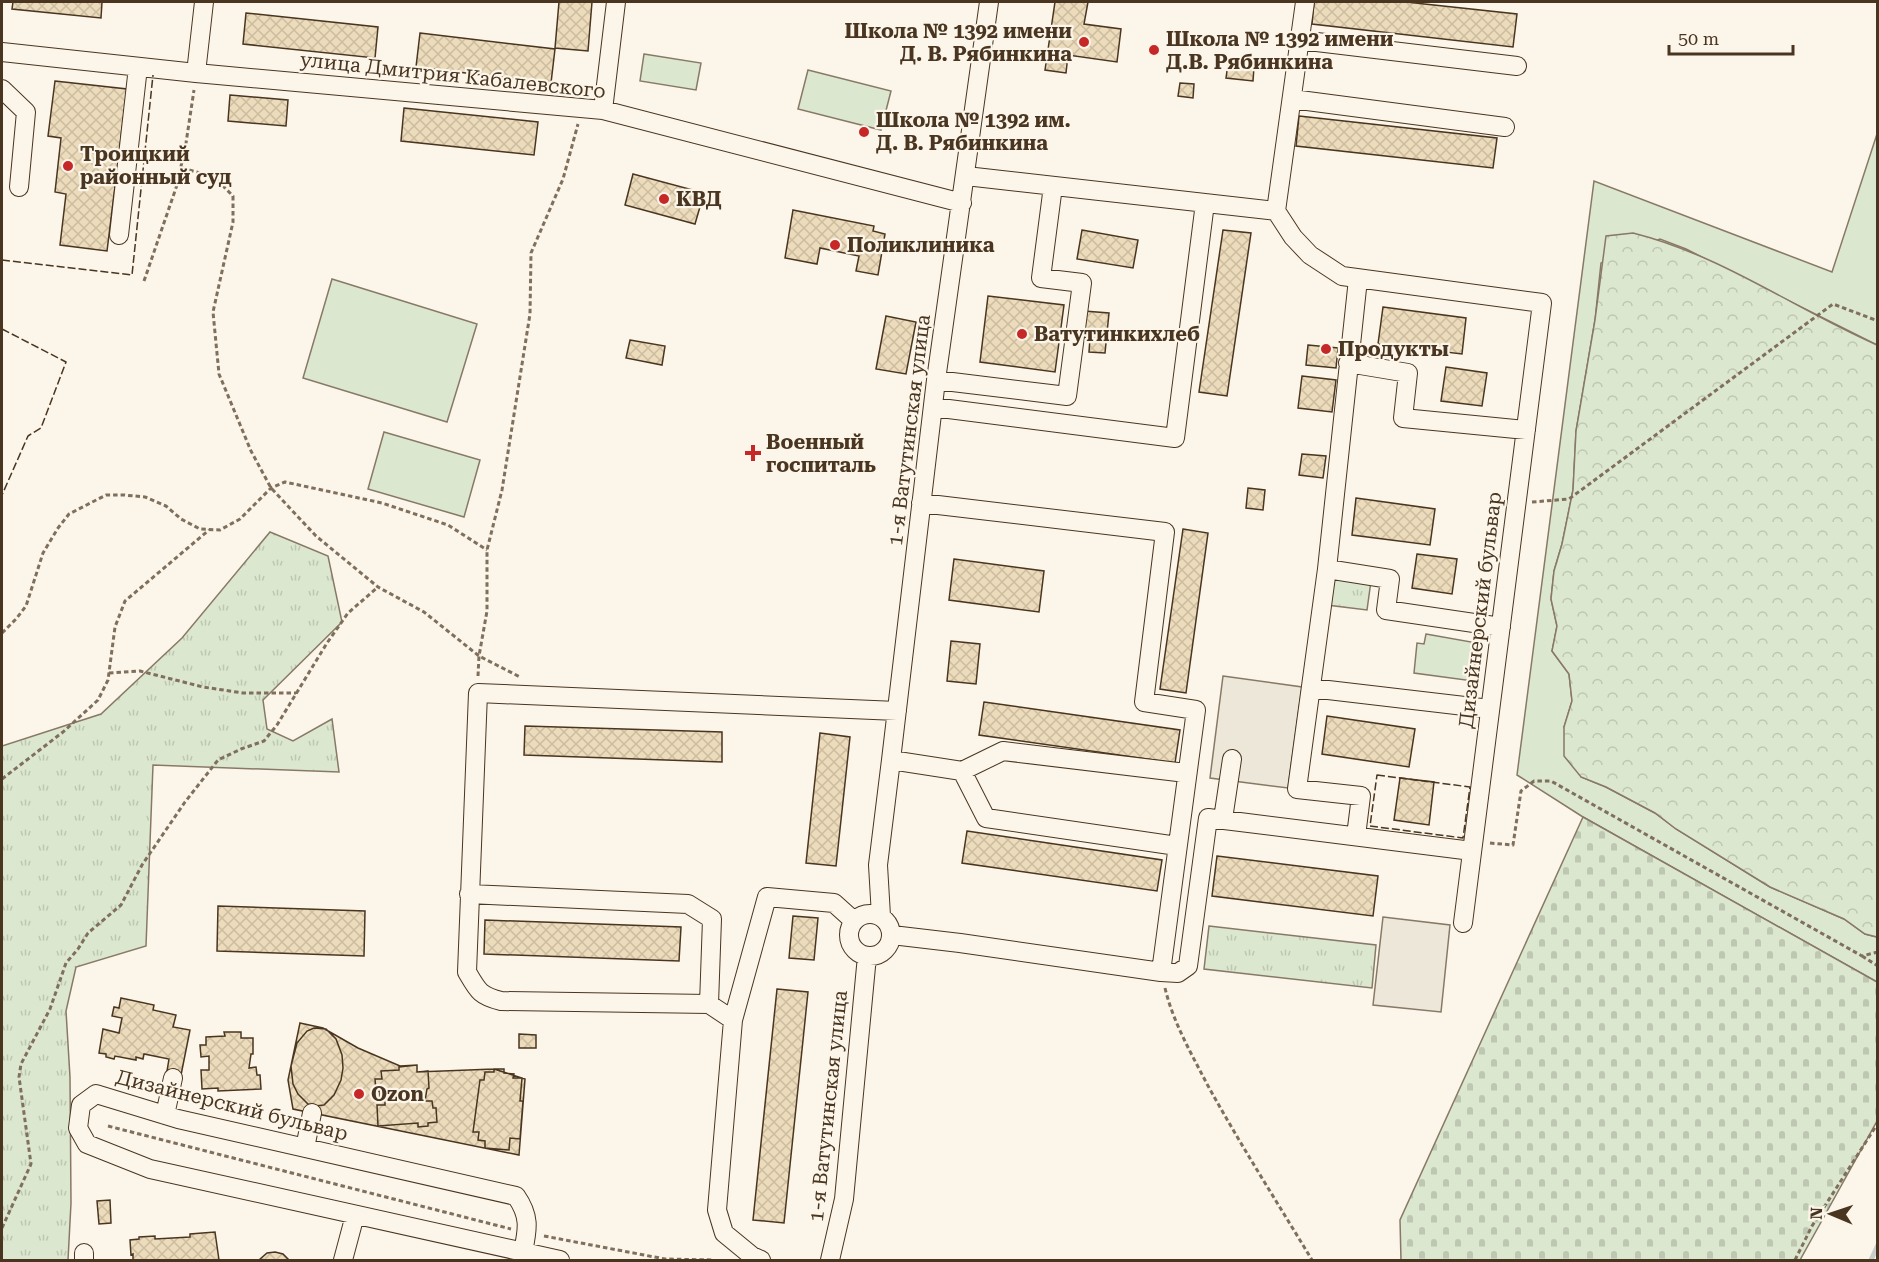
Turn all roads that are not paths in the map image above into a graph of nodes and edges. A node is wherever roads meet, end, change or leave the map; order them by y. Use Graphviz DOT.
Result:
graph roads {
  1 [pos="204,2"];
  2 [pos="615,2"];
  3 [pos="989,2"];
  4 [pos="1305,2"];
  5 [pos="1300,40"];
  6 [pos="2,52"];
  7 [pos="1517,66"];
  8 [pos="138,67"];
  9 [pos="196,73"];
  10 [pos="2,89"];
  11 [pos="1292,99"];
  12 [pos="603,110"];
  13 [pos="1505,127"];
  14 [pos="966,176"];
  15 [pos="1053,186"];
  16 [pos="19,187"];
  17 [pos="962,203"];
  18 [pos="1205,203"];
  19 [pos="1276,211"];
  20 [pos="119,235"];
  21 [pos="1358,279"];
  22 [pos="1348,363"];
  23 [pos="936,380"];
  24 [pos="933,407"];
  25 [pos="1526,429"];
  26 [pos="921,504"];
  27 [pos="1327,569"];
  28 [pos="1501,627"];
  29 [pos="1311,688"];
  30 [pos="1490,709"];
  31 [pos="897,711"];
  32 [pos="1232,759"];
  33 [pos="891,760"];
  34 [pos="962,771"];
  35 [pos="1186,773"];
  36 [pos="1223,819"];
  37 [pos="1356,836"];
  38 [pos="1177,846"];
  39 [pos="1473,847"];
  40 [pos="878,865"];
  41 [pos="469,894"];
  42 [pos="881,916"];
  43 [pos="857,919"];
  44 [pos="1463,923"];
  45 [pos="892,935"];
  46 [pos="867,956"];
  47 [pos="1161,972"];
  48 [pos="709,1004"];
  49 [pos="733,1020"];
  50 [pos="173,1078"];
  51 [pos="312,1113"];
  52 [pos="165,1115"];
  53 [pos="305,1148"];
  54 [pos="355,1215"];
  55 [pos="523,1252"];
  56 [pos="343,1260"];
  57 [pos="560,1260"];
  58 [pos="761,1260"];
  59 [pos="830,1260"];
  1 -- 9 [label="street"];
  2 -- 12 [label="street"];
  3 -- 14 [label="street, 1-я Ватутинская улица"];
  4 -- 5 [label="street"];
  5 -- 7 [label="street"];
  5 -- 11 [label="street"];
  6 -- 8 [label="street, улица Дмитрия Кабалевского"];
  8 -- 9 [label="street, улица Дмитрия Кабалевского"];
  8 -- 20 [label="street"];
  9 -- 12 [label="street, улица Дмитрия Кабалевского"];
  10 -- 16 [label="street"];
  11 -- 13 [label="street"];
  11 -- 19 [label="street"];
  12 -- 17 [label="street, улица Дмитрия Кабалевского"];
  14 -- 15 [label="street"];
  14 -- 17 [label="street, 1-я Ватутинская улица"];
  15 -- 18 [label="street"];
  15 -- 23 [label="street"];
  17 -- 23 [label="street, 1-я Ватутинская улица"];
  18 -- 19 [label="street"];
  18 -- 24 [label="street"];
  19 -- 21 [label="street"];
  21 -- 22 [label="street"];
  21 -- 25 [label="street, Дизайнерский бульвар"];
  22 -- 25 [label="street"];
  22 -- 27 [label="street"];
  23 -- 24 [label="street, 1-я Ватутинская улица"];
  24 -- 26 [label="street, 1-я Ватутинская улица"];
  25 -- 28 [label="street, Дизайнерский бульвар"];
  26 -- 31 [label="street, 1-я Ватутинская улица"];
  26 -- 35 [label="street"];
  27 -- 28 [label="street"];
  27 -- 29 [label="street"];
  28 -- 30 [label="street, Дизайнерский бульвар"];
  29 -- 30 [label="street"];
  29 -- 37 [label="street"];
  30 -- 39 [label="street, Дизайнерский бульвар"];
  31 -- 33 [label="street, 1-я Ватутинская улица"];
  31 -- 41 [label="street"];
  32 -- 36 [label="street"];
  33 -- 34 [label="street"];
  33 -- 40 [label="street, 1-я Ватутинская улица"];
  34 -- 35 [label="street"];
  34 -- 38 [label="street"];
  35 -- 38 [label="street"];
  36 -- 37 [label="street"];
  36 -- 47 [label="street"];
  37 -- 39 [label="street"];
  38 -- 47 [label="street"];
  39 -- 44 [label="street, Дизайнерский бульвар"];
  40 -- 42 [label="street, 1-я Ватутинская улица"];
  40 -- 43 [label="street, 1-я Ватутинская улица"];
  41 -- 48 [label="street"];
  41 -- 48 [label="street"];
  42 -- 43 [label="street"];
  42 -- 45 [label="street"];
  43 -- 46 [label="street"];
  43 -- 49 [label="street"];
  45 -- 46 [label="street"];
  45 -- 47 [label="street"];
  46 -- 59 [label="street, 1-я Ватутинская улица"];
  48 -- 49 [label="street"];
  49 -- 58 [label="street"];
  50 -- 52 [label="street"];
  51 -- 53 [label="street"];
  52 -- 53 [label="street, Дизайнерский бульвар"];
  52 -- 54 [label="street, Дизайнерский бульвар"];
  53 -- 55 [label="street, Дизайнерский бульвар"];
  54 -- 55 [label="street, Дизайнерский бульвар"];
  54 -- 56 [label="street"];
  55 -- 57 [label="street, Дизайнерский бульвар"];
}
